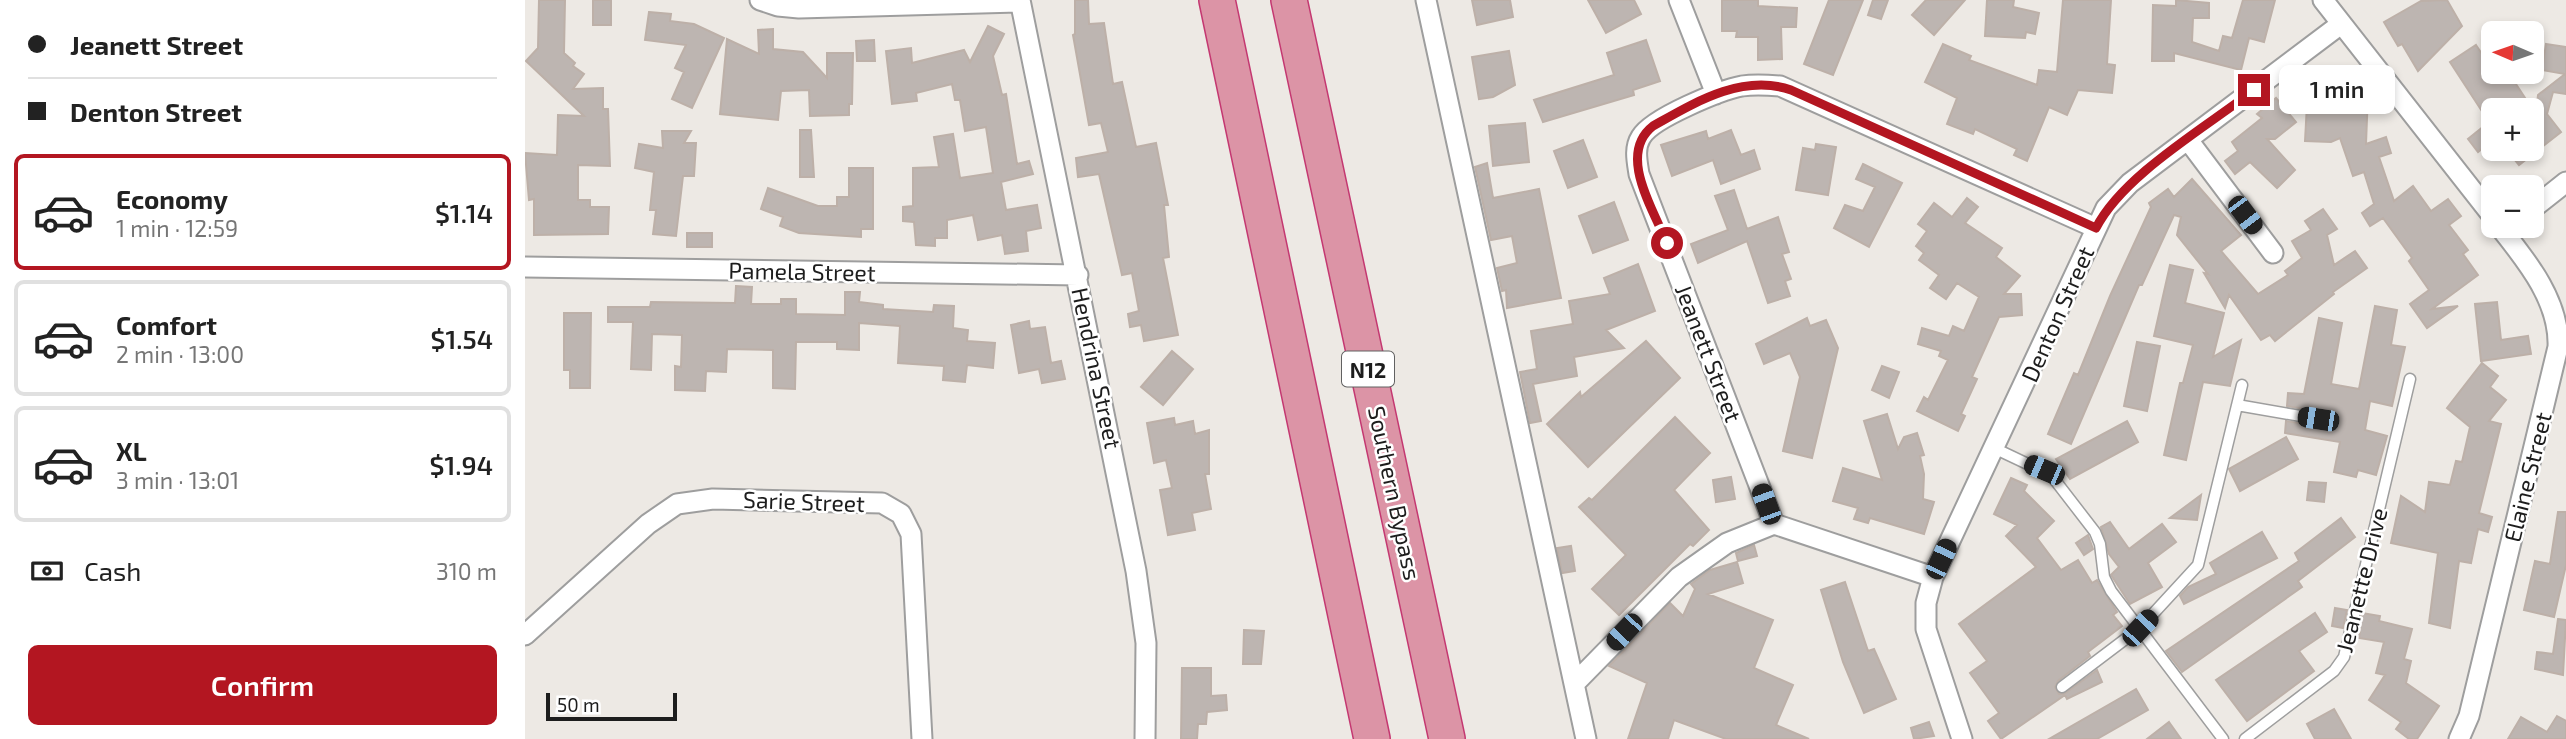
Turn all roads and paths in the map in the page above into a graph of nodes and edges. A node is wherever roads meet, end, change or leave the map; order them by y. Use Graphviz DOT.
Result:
graph roads {
  1 [pos="759,0"];
  2 [pos="1217,0"];
  3 [pos="1289,0"];
  4 [pos="1426,0"];
  5 [pos="1679,0"];
  6 [pos="2323,0"];
  7 [pos="1020,1"];
  8 [pos="2341,24"];
  9 [pos="1716,94"];
  10 [pos="2188,140"];
  11 [pos="2566,182"];
  12 [pos="2481,199"];
  13 [pos="2544,199"];
  14 [pos="2096,228"];
  15 [pos="2510,238"];
  16 [pos="2273,253"];
  17 [pos="525,267"];
  18 [pos="1078,275"];
  19 [pos="2410,379"];
  20 [pos="2242,385"];
  21 [pos="2237,405"];
  22 [pos="2318,419"];
  23 [pos="1996,449"];
  24 [pos="1774,524"];
  25 [pos="1933,577"];
  26 [pos="2140,628"];
  27 [pos="525,635"];
  28 [pos="1576,682"];
  29 [pos="2062,687"];
  30 [pos="922,739"];
  31 [pos="1145,739"];
  32 [pos="1372,739"];
  33 [pos="1447,739"];
  34 [pos="1587,739"];
  35 [pos="1962,739"];
  36 [pos="2223,739"];
  37 [pos="2245,739"];
  38 [pos="2459,739"];
  1 -- 7 [label="street"];
  2 -- 32 [label="highway"];
  3 -- 33 [label="highway, Southern Bypass / N12"];
  4 -- 28 [label="street"];
  5 -- 9 [label="street"];
  6 -- 8 [label="street, Elaine Street"];
  7 -- 18 [label="street, Hendrina Street"];
  8 -- 10 [label="street, Denton Street"];
  8 -- 12 [label="street, Elaine Street"];
  9 -- 14 [label="street, Jeanett Street"];
  9 -- 24 [label="street, Jeanett Street"];
  10 -- 14 [label="street, Denton Street"];
  10 -- 16 [label="street"];
  11 -- 13 [label="street"];
  14 -- 23 [label="street, Denton Street"];
  15 -- 38 [label="street, Elaine Street"];
  17 -- 18 [label="street, Pamela Street"];
  18 -- 31 [label="street, Hendrina Street"];
  19 -- 37 [label="lane, Jeanette Drive"];
  20 -- 21 [label="lane"];
  21 -- 22 [label="lane"];
  21 -- 26 [label="lane"];
  23 -- 25 [label="street, Denton Street"];
  23 -- 26 [label="lane"];
  24 -- 25 [label="street"];
  24 -- 28 [label="street"];
  25 -- 35 [label="street"];
  26 -- 29 [label="lane"];
  26 -- 36 [label="lane"];
  27 -- 30 [label="street, Sarie Street"];
  28 -- 34 [label="street"];
}
